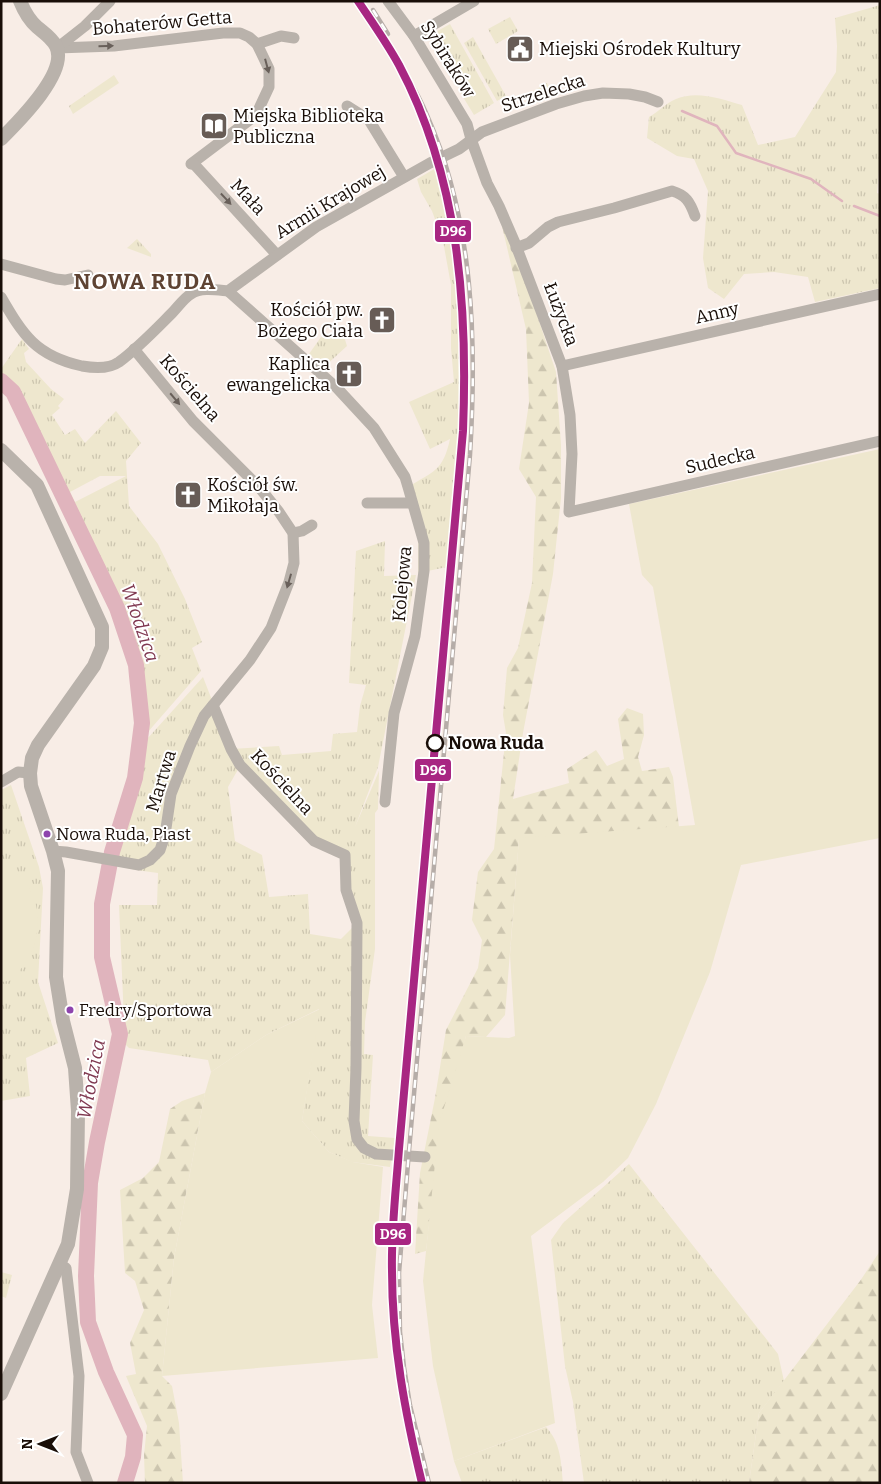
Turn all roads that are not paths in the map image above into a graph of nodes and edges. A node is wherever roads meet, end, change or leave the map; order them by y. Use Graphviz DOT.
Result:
graph roads {
  1 [pos="20,1"];
  2 [pos="110,1"];
  3 [pos="388,1"];
  4 [pos="474,1"];
  5 [pos="414,36"];
  6 [pos="294,38"];
  7 [pos="257,44"];
  8 [pos="57,48"];
  9 [pos="658,102"];
  10 [pos="347,106"];
  11 [pos="1,139"];
  12 [pos="471,139"];
  13 [pos="404,178"];
  14 [pos="695,216"];
  15 [pos="516,248"];
  16 [pos="277,255"];
  17 [pos="1,264"];
  18 [pos="88,275"];
  19 [pos="228,291"];
  20 [pos="880,294"];
  21 [pos="1,297"];
  22 [pos="134,349"];
  23 [pos="562,366"];
  24 [pos="880,442"];
  25 [pos="1,450"];
  26 [pos="412,503"];
  27 [pos="367,504"];
  28 [pos="569,512"];
  29 [pos="312,525"];
  30 [pos="293,533"];
  31 [pos="213,705"];
  32 [pos="30,773"];
  33 [pos="1,782"];
  34 [pos="386,802"];
  35 [pos="54,851"];
  36 [pos="425,1157"];
  37 [pos="60,1264"];
  38 [pos="1,1394"];
  39 [pos="88,1483"];
  1 -- 8 [label="street"];
  2 -- 8 [label="street"];
  3 -- 5 [label="street, Sybiraków"];
  4 -- 5 [label="street"];
  5 -- 12 [label="street, Sybiraków"];
  6 -- 7 [label="street"];
  8 -- 7 [label="street, Bohaterów Getta, one-way"];
  7 -- 16 [label="street, Mała, one-way"];
  8 -- 11 [label="street"];
  9 -- 12 [label="street, Strzelecka"];
  10 -- 13 [label="street"];
  12 -- 13 [label="street, Armii Krajowej"];
  12 -- 15 [label="street, Łużycka"];
  13 -- 16 [label="street, Armii Krajowej"];
  14 -- 15 [label="street"];
  15 -- 23 [label="street, Łużycka"];
  16 -- 19 [label="street, Armii Krajowej"];
  17 -- 18 [label="street"];
  19 -- 22 [label="street"];
  19 -- 26 [label="street, Kolejowa"];
  20 -- 23 [label="street, Anny"];
  21 -- 22 [label="street"];
  22 -- 30 [label="street, Kościelna, one-way"];
  23 -- 28 [label="street, Łużycka"];
  24 -- 28 [label="street, Sudecka"];
  25 -- 32 [label="street"];
  26 -- 27 [label="street"];
  26 -- 34 [label="street, Kolejowa"];
  29 -- 30 [label="street"];
  30 -- 31 [label="street, one-way"];
  31 -- 35 [label="street, Martwa"];
  31 -- 36 [label="street, Kościelna"];
  32 -- 33 [label="street"];
  32 -- 35 [label="street"];
  35 -- 37 [label="street"];
  37 -- 38 [label="street"];
  37 -- 39 [label="street"];
}
